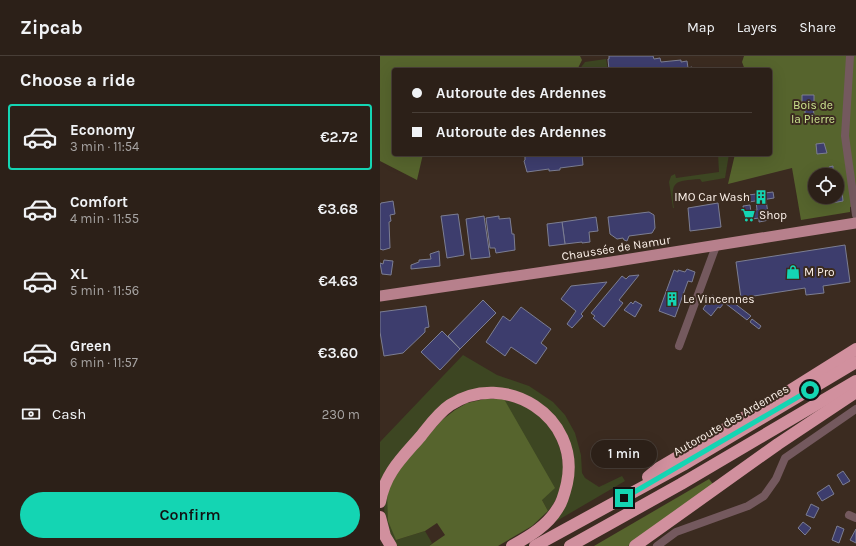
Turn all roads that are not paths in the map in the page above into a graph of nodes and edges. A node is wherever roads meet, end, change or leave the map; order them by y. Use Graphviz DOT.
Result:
graph roads {
  1 [pos="850,56"];
  2 [pos="856,215"];
  3 [pos="856,223"];
  4 [pos="716,246"];
  5 [pos="380,296"];
  6 [pos="679,346"];
  7 [pos="856,349"];
  8 [pos="856,362"];
  9 [pos="856,381"];
  10 [pos="856,392"];
  11 [pos="799,397"];
  12 [pos="856,409"];
  13 [pos="648,477"];
  14 [pos="380,502"];
  15 [pos="380,517"];
  16 [pos="391,546"];
  17 [pos="512,546"];
  18 [pos="520,546"];
  19 [pos="535,546"];
  20 [pos="570,546"];
  21 [pos="635,546"];
  22 [pos="657,546"];
  1 -- 2 [label="street"];
  3 -- 4 [label="main road, Chaussée de Namur"];
  4 -- 5 [label="main road, Chaussée de Namur"];
  4 -- 6 [label="street"];
  7 -- 13 [label="highway"];
  8 -- 11 [label="highway, Autoroute des Ardennes"];
  9 -- 20 [label="highway"];
  10 -- 21 [label="highway"];
  11 -- 13 [label="highway"];
  11 -- 19 [label="highway, Autoroute des Ardennes"];
  12 -- 22 [label="street"];
  13 -- 18 [label="highway"];
  14 -- 17 [label="highway"];
  15 -- 16 [label="highway"];
}
